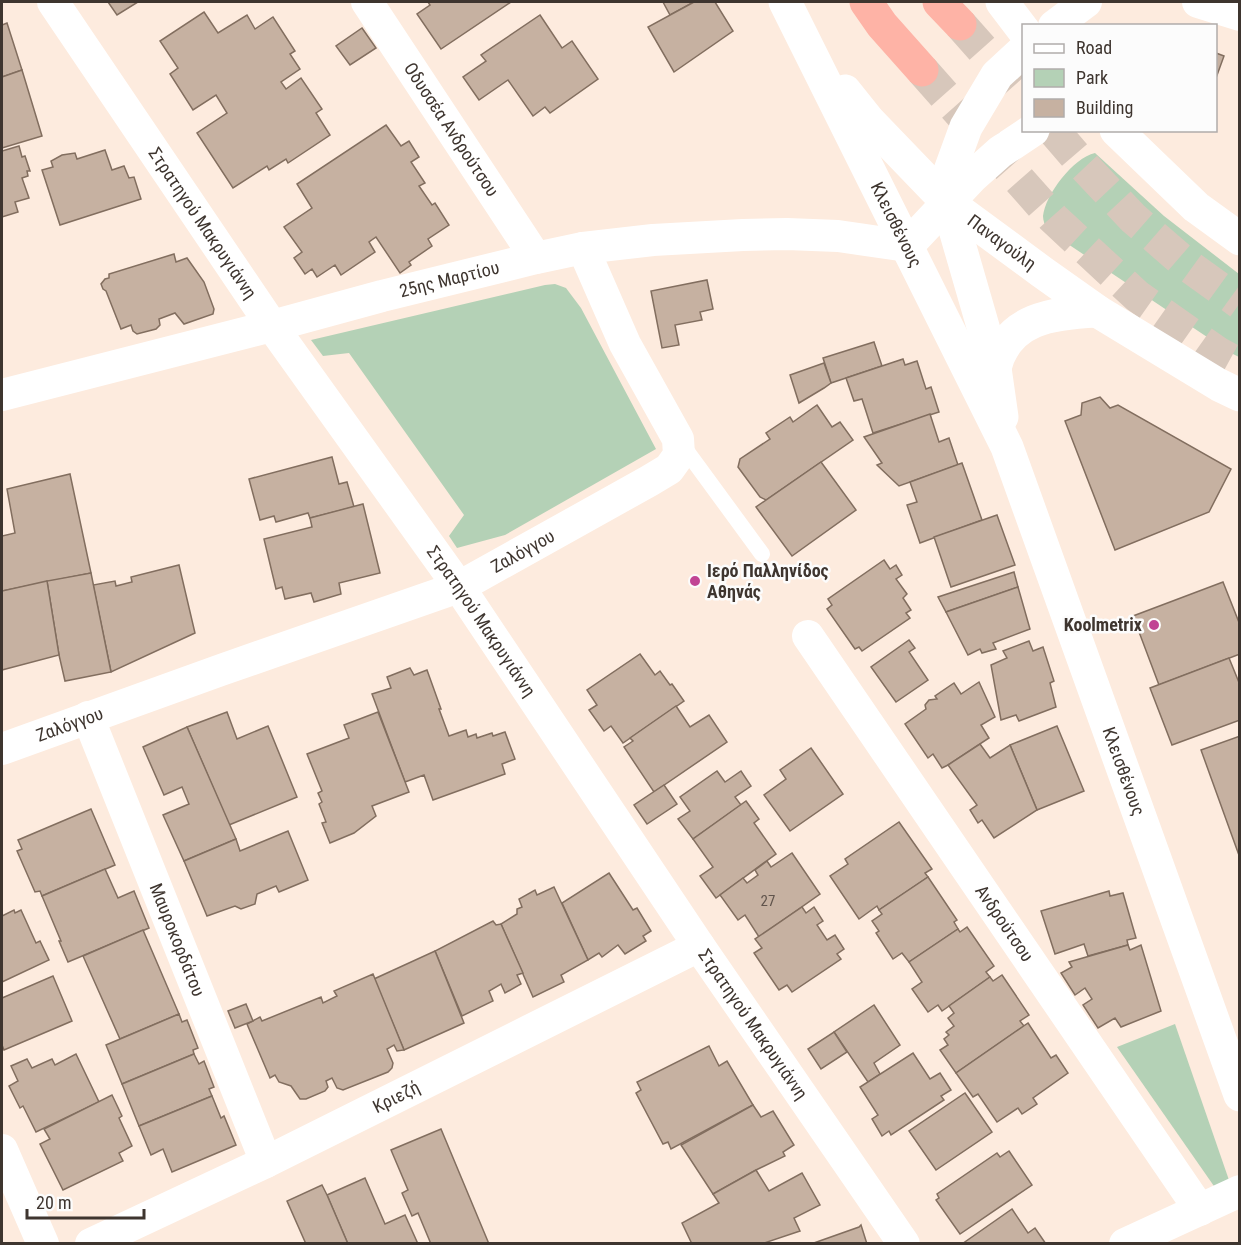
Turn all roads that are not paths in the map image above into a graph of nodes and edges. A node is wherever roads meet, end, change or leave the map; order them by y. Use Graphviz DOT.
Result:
graph roads {
  1 [pos="53,2"];
  2 [pos="367,2"];
  3 [pos="785,2"];
  4 [pos="866,2"];
  5 [pos="1002,2"];
  6 [pos="1086,2"];
  7 [pos="1198,2"];
  8 [pos="1239,15"];
  9 [pos="1057,24"];
  10 [pos="1022,30"];
  11 [pos="805,41"];
  12 [pos="1022,51"];
  13 [pos="922,70"];
  14 [pos="1031,132"];
  15 [pos="1118,132"];
  16 [pos="947,202"];
  17 [pos="1239,239"];
  18 [pos="907,246"];
  19 [pos="583,248"];
  20 [pos="536,258"];
  21 [pos="1096,311"];
  22 [pos="272,326"];
  23 [pos="995,368"];
  24 [pos="1239,395"];
  25 [pos="2,396"];
  26 [pos="678,439"];
  27 [pos="1007,447"];
  28 [pos="762,554"];
  29 [pos="459,587"];
  30 [pos="808,636"];
  31 [pos="88,717"];
  32 [pos="2,749"];
  33 [pos="699,946"];
  34 [pos="1239,1095"];
  35 [pos="2,1150"];
  36 [pos="266,1162"];
  37 [pos="1239,1191"];
  38 [pos="1200,1210"];
  39 [pos="42,1244"];
  40 [pos="91,1244"];
  41 [pos="904,1244"];
  42 [pos="1125,1244"];
  1 -- 22 [label="street, Στρατηγού Μακρυγιάννη"];
  2 -- 20 [label="street, Οδυσσέα Ανδρούτσου"];
  3 -- 11 [label="main road, Κλεισθένους"];
  4 -- 13 [label="highway"];
  5 -- 10 [label="main road"];
  6 -- 9 [label="street"];
  7 -- 8 [label="street"];
  11 -- 16 [label="main road, Παναγούλη"];
  11 -- 18 [label="main road, Κλεισθένους"];
  12 -- 16 [label="main road"];
  14 -- 16 [label="main road"];
  15 -- 17 [label="main road"];
  16 -- 18 [label="main road"];
  16 -- 21 [label="main road, Παναγούλη"];
  16 -- 23 [label="main road, Κλεισθένους"];
  18 -- 19 [label="street, 25ης Μαρτίου"];
  18 -- 27 [label="main road, Κλεισθένους"];
  19 -- 20 [label="street, 25ης Μαρτίου"];
  19 -- 26 [label="street"];
  20 -- 22 [label="street, 25ης Μαρτίου"];
  21 -- 23 [label="main road"];
  21 -- 24 [label="main road, Παναγούλη"];
  22 -- 25 [label="street, 25ης Μαρτίου"];
  22 -- 29 [label="street, Στρατηγού Μακρυγιάννη"];
  23 -- 27 [label="main road, Κλεισθένους"];
  26 -- 28 [label="lane"];
  26 -- 29 [label="street, Ζαλόγγου"];
  27 -- 34 [label="main road, Κλεισθένους"];
  29 -- 31 [label="street, Ζαλόγγου"];
  29 -- 33 [label="street, Στρατηγού Μακρυγιάννη"];
  30 -- 38 [label="street, Ανδρούτσου"];
  31 -- 32 [label="street, Ζαλόγγου"];
  31 -- 36 [label="street, Μαυροκορδάτου"];
  33 -- 36 [label="street, Κριεζή"];
  33 -- 41 [label="street, Στρατηγού Μακρυγιάννη"];
  35 -- 39 [label="street"];
  36 -- 40 [label="street, Κριεζή"];
  37 -- 38 [label="street"];
  38 -- 42 [label="street"];
}
